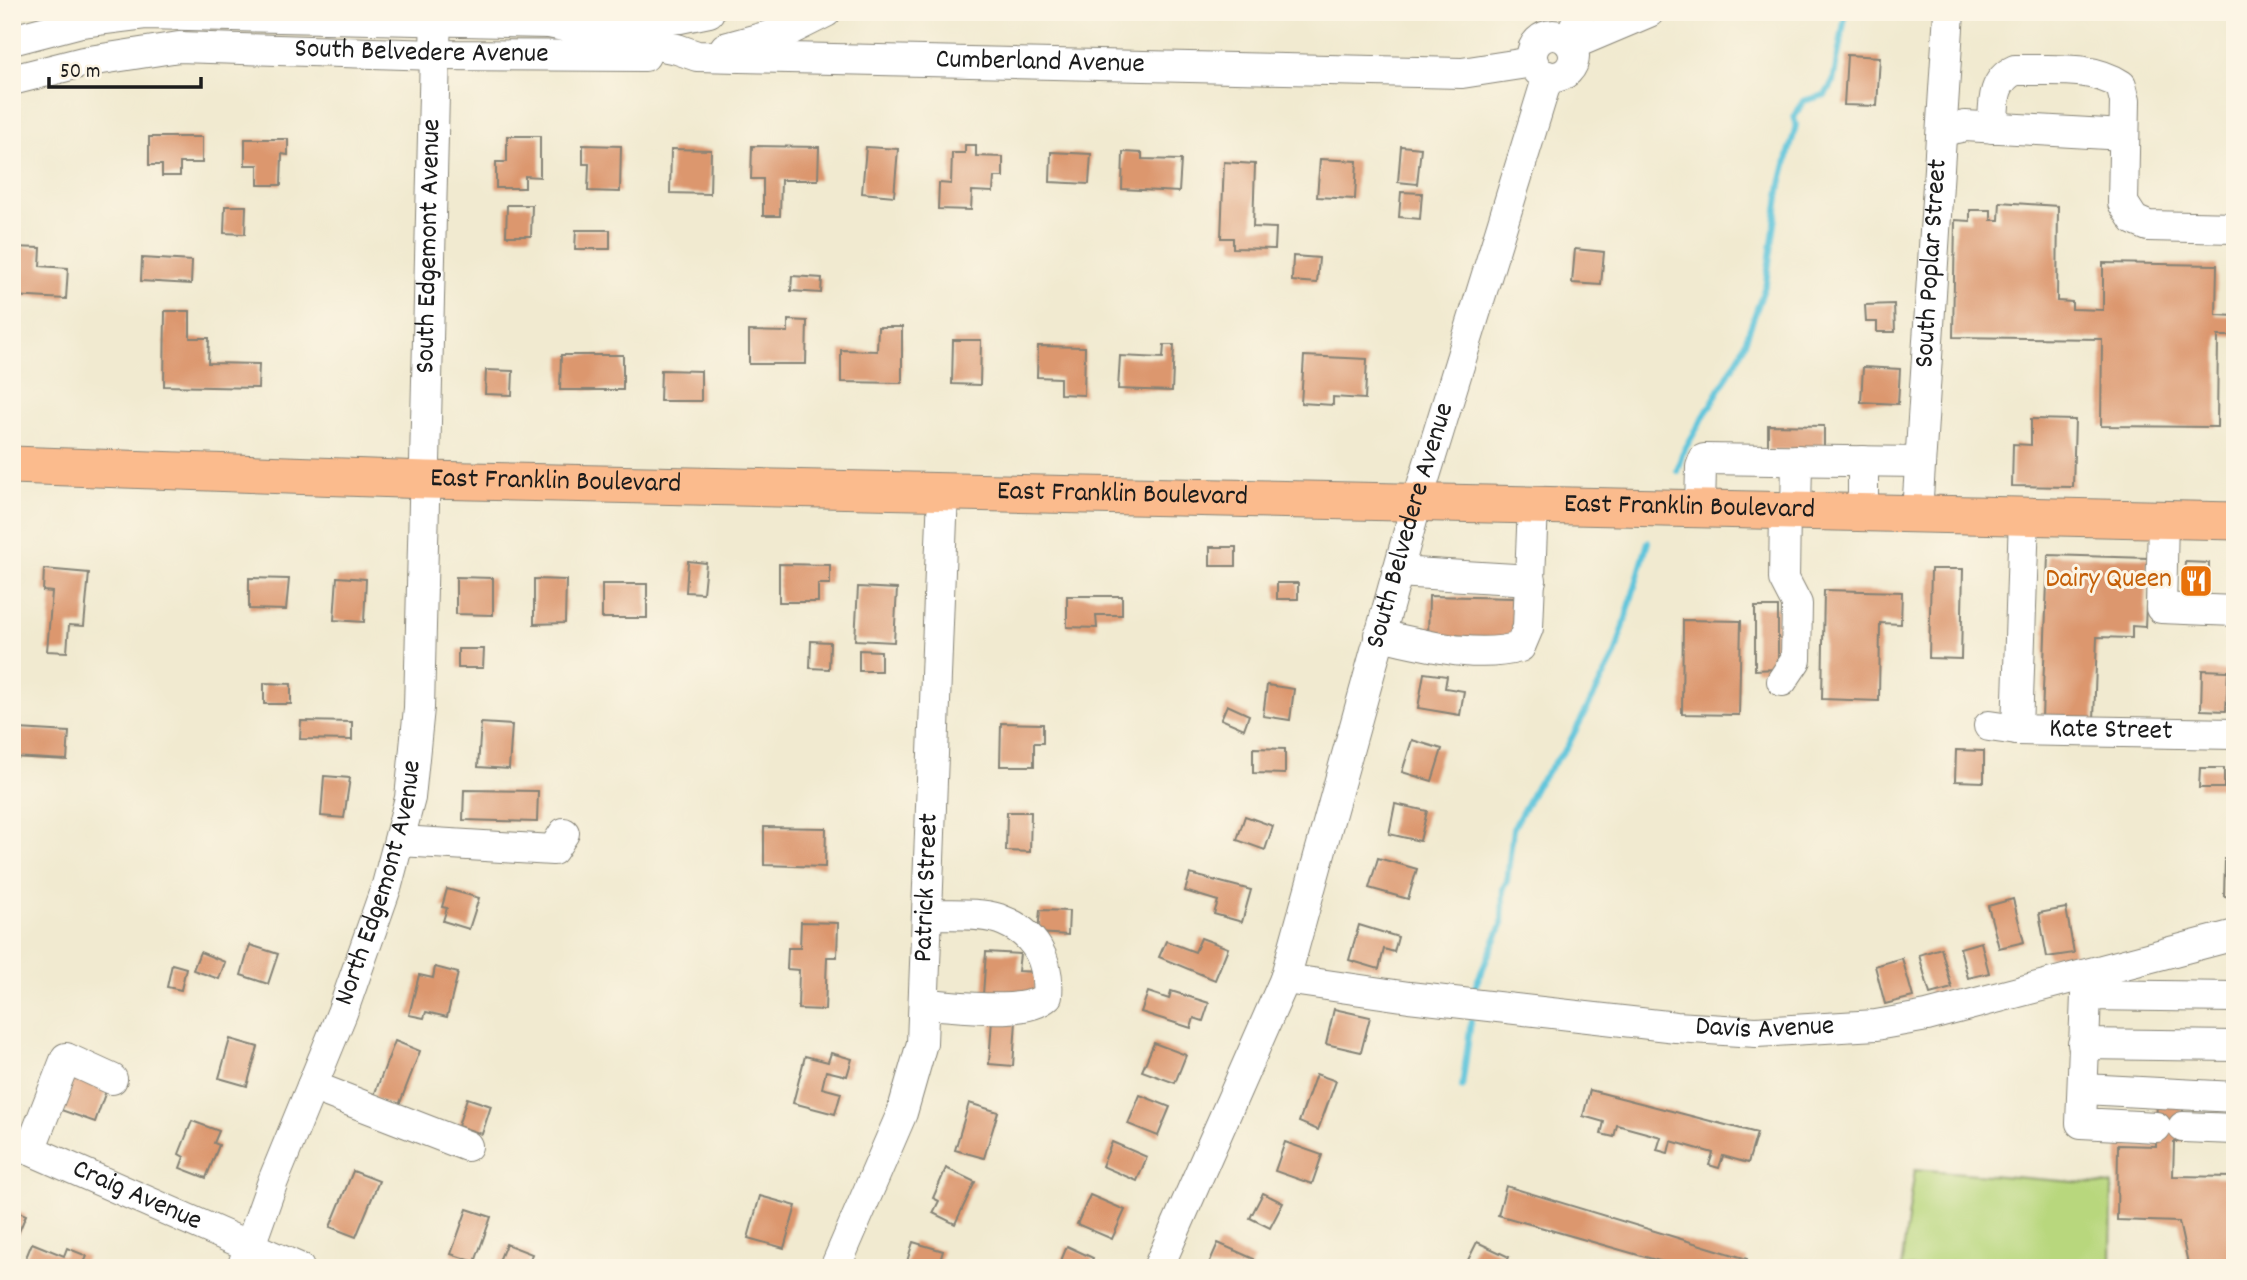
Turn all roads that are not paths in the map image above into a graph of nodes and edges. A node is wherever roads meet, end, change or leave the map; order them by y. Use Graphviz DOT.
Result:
graph roads {
  1 [pos="709,12"];
  2 [pos="826,12"];
  3 [pos="1580,12"];
  4 [pos="1649,12"];
  5 [pos="1949,12"];
  6 [pos="436,16"];
  7 [pos="549,23"];
  8 [pos="12,40"];
  9 [pos="1552,46"];
  10 [pos="436,55"];
  11 [pos="697,56"];
  12 [pos="12,80"];
  13 [pos="1967,129"];
  14 [pos="2124,135"];
  15 [pos="2235,228"];
  16 [pos="1797,460"];
  17 [pos="1863,461"];
  18 [pos="1920,462"];
  19 [pos="12,465"];
  20 [pos="427,480"];
  21 [pos="943,492"];
  22 [pos="1417,502"];
  23 [pos="1533,505"];
  24 [pos="1700,508"];
  25 [pos="1790,510"];
  26 [pos="1863,512"];
  27 [pos="1917,513"];
  28 [pos="2024,516"];
  29 [pos="2163,519"];
  30 [pos="2235,521"];
  31 [pos="1397,572"];
  32 [pos="1531,580"];
  33 [pos="2235,611"];
  34 [pos="1379,635"];
  35 [pos="1782,681"];
  36 [pos="2235,734"];
  37 [pos="564,833"];
  38 [pos="400,841"];
  39 [pos="927,914"];
  40 [pos="2235,935"];
  41 [pos="1285,979"];
  42 [pos="2235,997"];
  43 [pos="924,1004"];
  44 [pos="2083,1044"];
  45 [pos="2235,1046"];
  46 [pos="112,1079"];
  47 [pos="312,1086"];
  48 [pos="2084,1089"];
  49 [pos="2235,1097"];
  50 [pos="2235,1129"];
  51 [pos="21,1146"];
  52 [pos="467,1146"];
  53 [pos="246,1257"];
  54 [pos="299,1268"];
  55 [pos="835,1268"];
  56 [pos="1158,1268"];
  1 -- 7 [label="street, South Belvedere Avenue"];
  2 -- 11 [label="street, South Belvedere Avenue"];
  3 -- 9 [label="street, South Belvedere Avenue"];
  4 -- 9 [label="street, Cumberland Avenue"];
  5 -- 13 [label="street, South Poplar Street"];
  6 -- 7 [label="street, South Belvedere Avenue"];
  6 -- 8 [label="street, South Belvedere Avenue"];
  6 -- 10 [label="street, South Edgemont Avenue"];
  7 -- 11 [label="street, Cumberland Avenue"];
  9 -- 11 [label="street, Cumberland Avenue"];
  9 -- 22 [label="street, South Belvedere Avenue"];
  10 -- 11 [label="street, South Belvedere Avenue"];
  10 -- 12 [label="street, South Belvedere Avenue"];
  10 -- 20 [label="street, South Edgemont Avenue"];
  13 -- 14 [label="street"];
  13 -- 14 [label="street"];
  13 -- 18 [label="street, South Poplar Street"];
  14 -- 15 [label="street"];
  16 -- 17 [label="street"];
  16 -- 24 [label="street"];
  16 -- 25 [label="street"];
  17 -- 18 [label="street"];
  17 -- 26 [label="street"];
  18 -- 27 [label="street, South Poplar Street"];
  19 -- 20 [label="main road, East Franklin Boulevard"];
  20 -- 21 [label="main road, East Franklin Boulevard"];
  20 -- 38 [label="street, North Edgemont Avenue"];
  21 -- 22 [label="main road, East Franklin Boulevard"];
  21 -- 39 [label="street, Patrick Street"];
  22 -- 23 [label="main road, East Franklin Boulevard"];
  22 -- 31 [label="street, South Belvedere Avenue"];
  23 -- 24 [label="main road, East Franklin Boulevard"];
  23 -- 32 [label="street"];
  24 -- 25 [label="main road, East Franklin Boulevard"];
  25 -- 26 [label="main road, East Franklin Boulevard"];
  25 -- 35 [label="street"];
  26 -- 27 [label="main road, East Franklin Boulevard"];
  27 -- 28 [label="main road, East Franklin Boulevard"];
  28 -- 29 [label="main road, East Franklin Boulevard"];
  28 -- 36 [label="street, Kate Street"];
  29 -- 30 [label="main road, East Franklin Boulevard"];
  29 -- 33 [label="street"];
  31 -- 32 [label="street"];
  31 -- 34 [label="street, South Belvedere Avenue"];
  32 -- 34 [label="street"];
  34 -- 41 [label="street, South Belvedere Avenue"];
  37 -- 38 [label="street"];
  38 -- 47 [label="street, North Edgemont Avenue"];
  39 -- 43 [label="street, Patrick Street"];
  39 -- 43 [label="street"];
  40 -- 41 [label="street, Davis Avenue"];
  41 -- 56 [label="street, South Belvedere Avenue"];
  42 -- 44 [label="street"];
  43 -- 55 [label="street, Patrick Street"];
  44 -- 45 [label="street"];
  44 -- 48 [label="street"];
  46 -- 51 [label="street"];
  47 -- 52 [label="street"];
  47 -- 53 [label="street, North Edgemont Avenue"];
  48 -- 49 [label="street"];
  48 -- 50 [label="street"];
  51 -- 53 [label="street, Craig Avenue"];
  53 -- 54 [label="street, Craig Avenue"];
}
